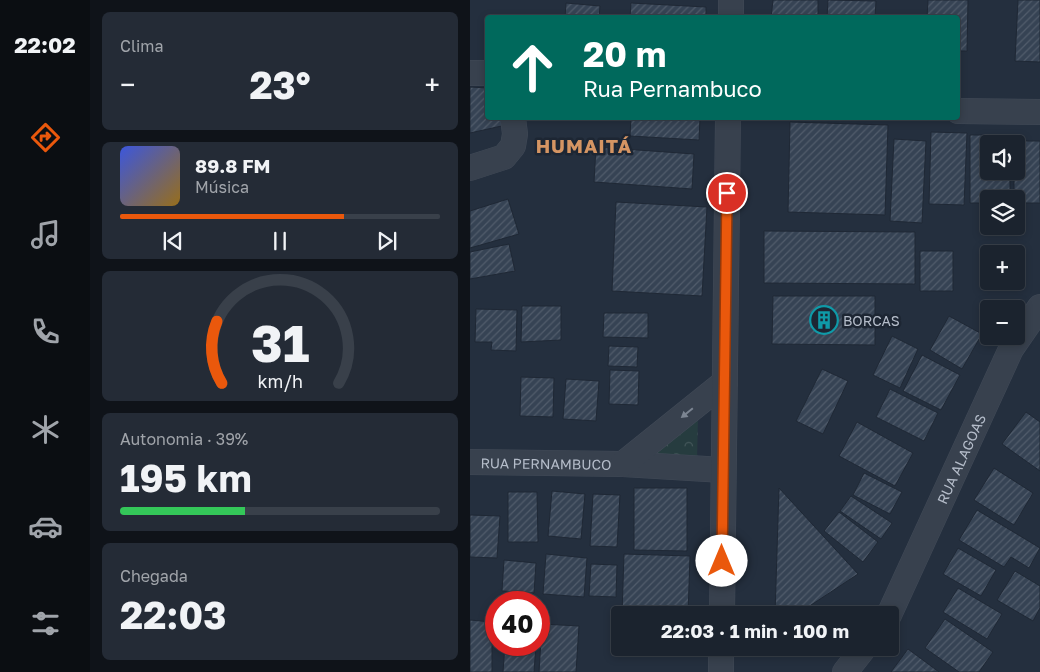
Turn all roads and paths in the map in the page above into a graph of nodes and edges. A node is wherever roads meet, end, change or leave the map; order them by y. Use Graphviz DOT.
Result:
graph roads {
  1 [pos="731,0"];
  2 [pos="731,15"];
  3 [pos="470,73"];
  4 [pos="485,73"];
  5 [pos="960,111"];
  6 [pos="1040,112"];
  7 [pos="513,120"];
  8 [pos="728,120"];
  9 [pos="470,168"];
  10 [pos="1040,307"];
  11 [pos="725,382"];
  12 [pos="470,462"];
  13 [pos="623,464"];
  14 [pos="723,470"];
  15 [pos="722,606"];
  16 [pos="893,606"];
  17 [pos="721,656"];
  18 [pos="858,656"];
  19 [pos="721,672"];
  20 [pos="845,672"];
  1 -- 2 [label="street"];
  3 -- 4 [label="street"];
  5 -- 6 [label="street"];
  7 -- 9 [label="street"];
  8 -- 11 [label="street"];
  10 -- 16 [label="street, RUA ALAGOAS"];
  11 -- 13 [label="street, RUA PERNAMBUCO, one-way"];
  11 -- 14 [label="street"];
  12 -- 13 [label="street, RUA PERNAMBUCO"];
  13 -- 14 [label="street, RUA PERNAMBUCO"];
  14 -- 15 [label="street"];
  17 -- 19 [label="street"];
  18 -- 20 [label="street"];
}
